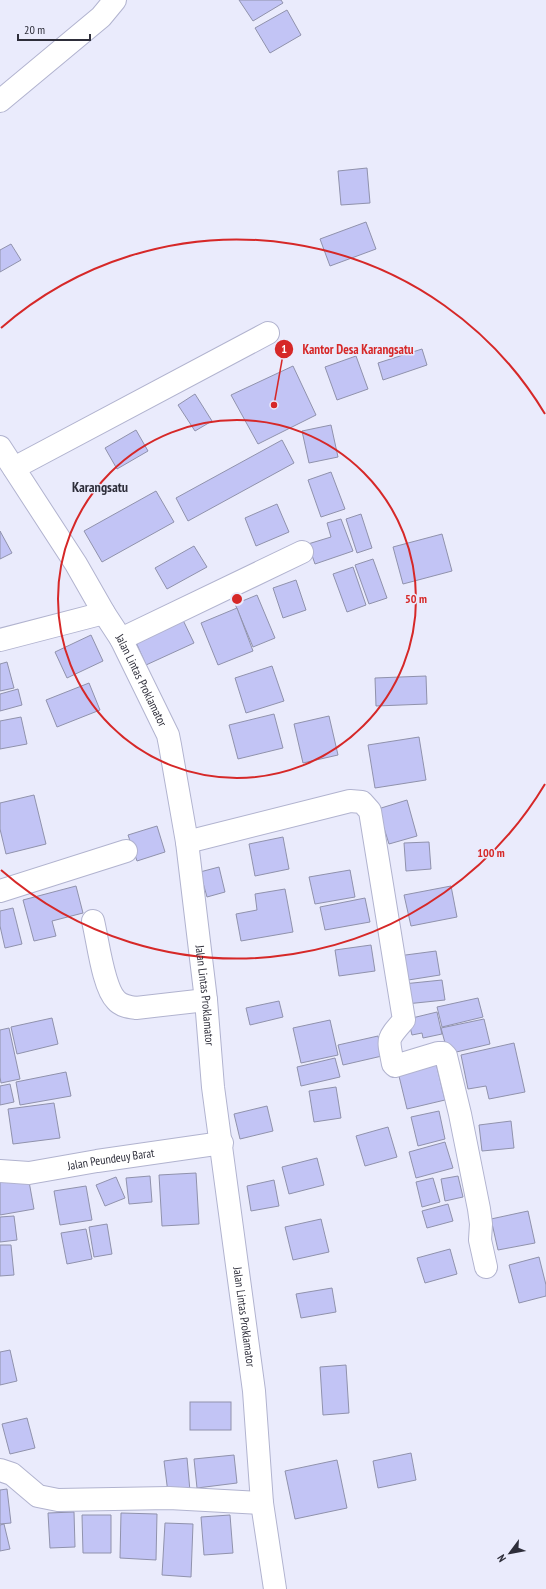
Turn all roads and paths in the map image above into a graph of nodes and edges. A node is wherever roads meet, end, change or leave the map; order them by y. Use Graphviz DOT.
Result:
graph roads {
  1 [pos="115,0"];
  2 [pos="0,101"];
  3 [pos="268,334"];
  4 [pos="0,447"];
  5 [pos="14,468"];
  6 [pos="302,552"];
  7 [pos="104,613"];
  8 [pos="121,639"];
  9 [pos="0,640"];
  10 [pos="187,842"];
  11 [pos="126,851"];
  12 [pos="0,891"];
  13 [pos="93,921"];
  14 [pos="206,1000"];
  15 [pos="222,1143"];
  16 [pos="0,1171"];
  17 [pos="486,1267"];
  18 [pos="0,1470"];
  19 [pos="262,1503"];
  20 [pos="275,1589"];
  1 -- 2 [label="street"];
  3 -- 5 [label="street"];
  4 -- 5 [label="street, Jalan Lintas Proklamator"];
  5 -- 7 [label="street, Jalan Lintas Proklamator"];
  6 -- 8 [label="street"];
  7 -- 8 [label="street, Jalan Lintas Proklamator"];
  7 -- 9 [label="street"];
  8 -- 10 [label="street, Jalan Lintas Proklamator"];
  10 -- 14 [label="street, Jalan Lintas Proklamator"];
  10 -- 17 [label="street"];
  11 -- 12 [label="street"];
  13 -- 14 [label="street"];
  14 -- 15 [label="street, Jalan Lintas Proklamator"];
  15 -- 16 [label="street, Jalan Peundeuy Barat"];
  15 -- 19 [label="street, Jalan Lintas Proklamator"];
  18 -- 19 [label="street"];
  19 -- 20 [label="street, Jalan Lintas Proklamator"];
}
